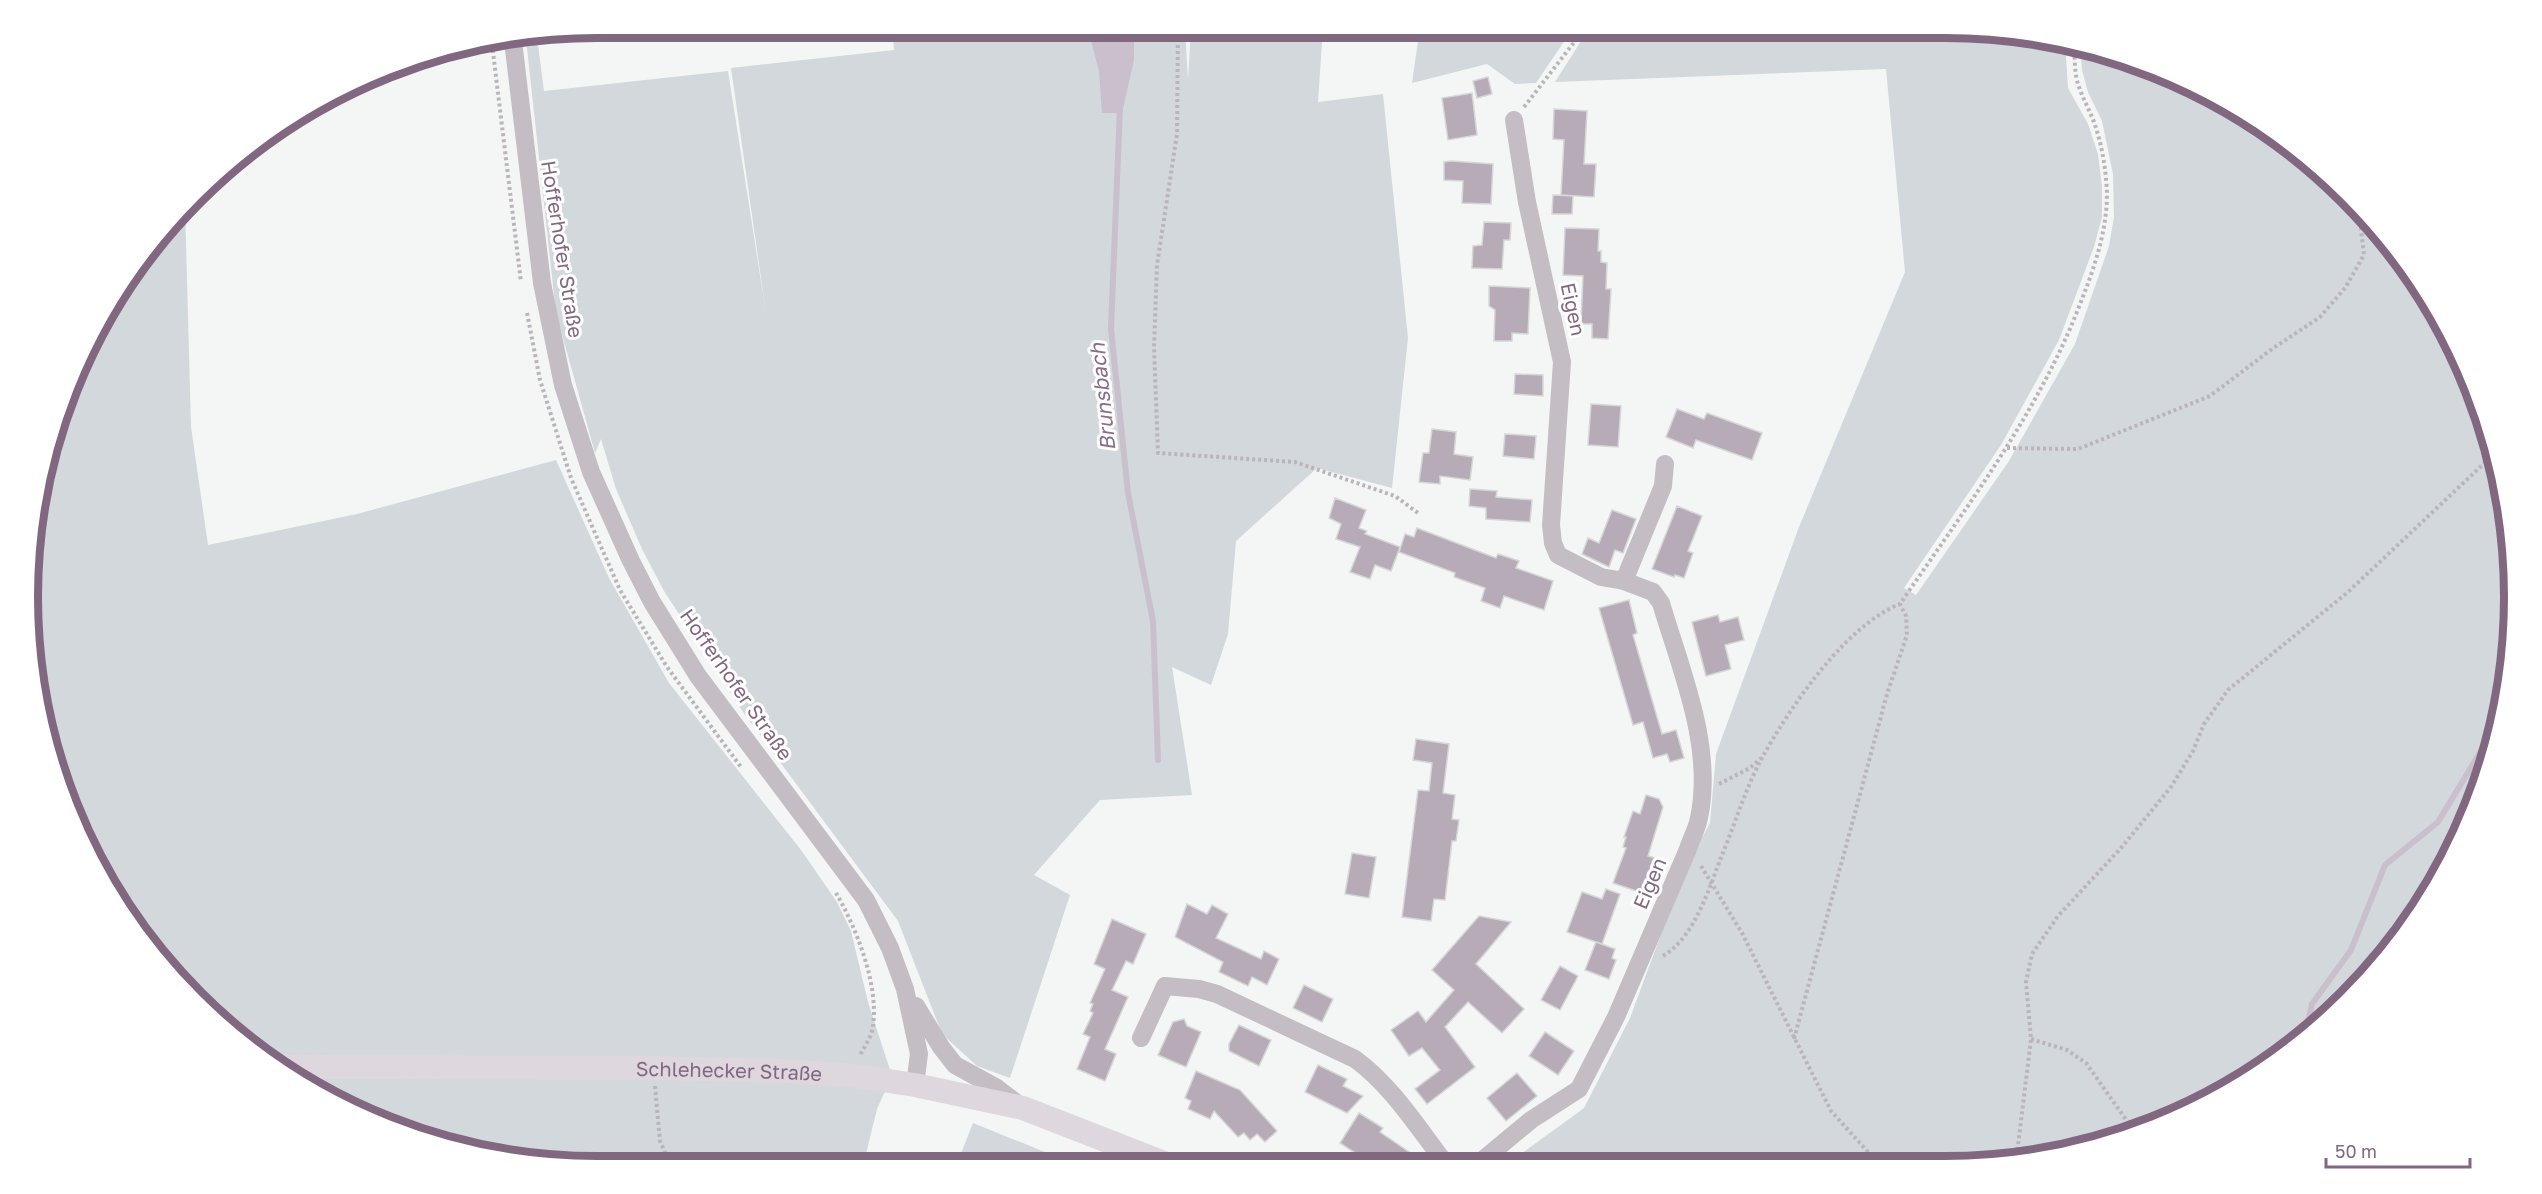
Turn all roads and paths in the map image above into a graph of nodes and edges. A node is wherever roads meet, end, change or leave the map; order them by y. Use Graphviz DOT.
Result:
graph roads {
  1 [pos="1178,38"];
  2 [pos="1577,38"];
  3 [pos="513,44"];
  4 [pos="2075,53"];
  5 [pos="1514,120"];
  6 [pos="2362,224"];
  7 [pos="2007,448"];
  8 [pos="2487,460"];
  9 [pos="1665,464"];
  10 [pos="1418,513"];
  11 [pos="1624,581"];
  12 [pos="1900,604"];
  13 [pos="1762,758"];
  14 [pos="1702,792"];
  15 [pos="1688,849"];
  16 [pos="1711,883"];
  17 [pos="1653,961"];
  18 [pos="905,989"];
  19 [pos="1140,1038"];
  20 [pos="1794,1039"];
  21 [pos="2031,1039"];
  22 [pos="292,1066"];
  23 [pos="653,1068"];
  24 [pos="915,1085"];
  25 [pos="1023,1108"];
  26 [pos="2130,1125"];
  27 [pos="2017,1152"];
  28 [pos="667,1156"];
  29 [pos="1146,1156"];
  30 [pos="1440,1156"];
  31 [pos="1487,1156"];
  32 [pos="1872,1156"];
  1 -- 10 [label="path"];
  2 -- 5 [label="path"];
  3 -- 18 [label="street, Hofferhofer Straße"];
  4 -- 7 [label="path"];
  5 -- 11 [label="street, Eigen"];
  6 -- 7 [label="path"];
  7 -- 12 [label="path"];
  8 -- 21 [label="path"];
  9 -- 11 [label="street"];
  11 -- 14 [label="street, Eigen"];
  12 -- 13 [label="path"];
  12 -- 20 [label="path"];
  13 -- 14 [label="path"];
  13 -- 16 [label="path"];
  14 -- 15 [label="street, Eigen"];
  15 -- 16 [label="path"];
  15 -- 31 [label="street, Eigen"];
  16 -- 17 [label="path"];
  16 -- 20 [label="path"];
  18 -- 24 [label="street, Hofferhofer Straße"];
  18 -- 25 [label="street"];
  19 -- 30 [label="street"];
  20 -- 32 [label="path"];
  21 -- 26 [label="path"];
  21 -- 27 [label="path"];
  22 -- 23 [label="main road, Schlehecker Straße"];
  23 -- 24 [label="main road, Schlehecker Straße"];
  23 -- 28 [label="path"];
  24 -- 25 [label="main road, Schlehecker Straße"];
  25 -- 29 [label="main road, Schlehecker Straße"];
}
